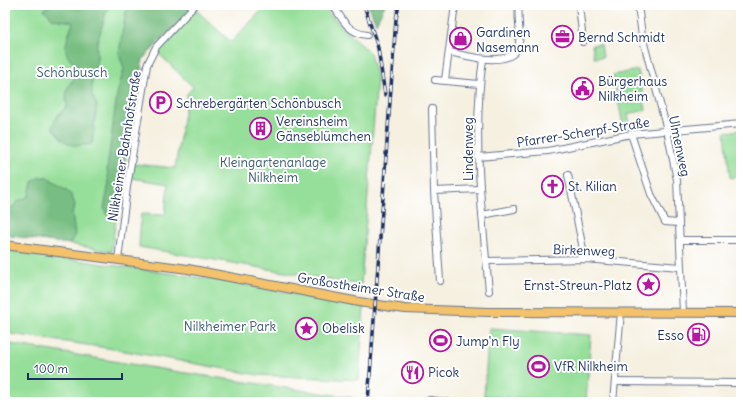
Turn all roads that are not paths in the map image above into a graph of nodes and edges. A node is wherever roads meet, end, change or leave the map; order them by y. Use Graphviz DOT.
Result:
graph roads {
  1 [pos="195,5"];
  2 [pos="333,5"];
  3 [pos="455,5"];
  4 [pos="519,5"];
  5 [pos="579,5"];
  6 [pos="638,5"];
  7 [pos="367,35"];
  8 [pos="583,42"];
  9 [pos="449,52"];
  10 [pos="483,59"];
  11 [pos="435,80"];
  12 [pos="445,80"];
  13 [pos="480,84"];
  14 [pos="432,109"];
  15 [pos="741,124"];
  16 [pos="666,130"];
  17 [pos="631,134"];
  18 [pos="478,157"];
  19 [pos="568,175"];
  20 [pos="479,190"];
  21 [pos="434,191"];
  22 [pos="514,209"];
  23 [pos="482,215"];
  24 [pos="679,223"];
  25 [pos="680,240"];
  26 [pos="741,240"];
  27 [pos="5,245"];
  28 [pos="585,259"];
  29 [pos="118,260"];
  30 [pos="486,262"];
  31 [pos="680,267"];
  32 [pos="440,281"];
  33 [pos="489,291"];
  34 [pos="621,312"];
  35 [pos="683,312"];
  36 [pos="741,312"];
  37 [pos="615,382"];
  38 [pos="741,383"];
  39 [pos="425,402"];
  40 [pos="446,402"];
  41 [pos="614,402"];
  1 -- 29 [label="street, Nilkheimer Bahnhofstraße"];
  2 -- 7 [label="street"];
  3 -- 9 [label="street"];
  4 -- 10 [label="street"];
  5 -- 8 [label="street"];
  6 -- 16 [label="street, Ulmenweg"];
  9 -- 10 [label="street"];
  9 -- 12 [label="street"];
  10 -- 13 [label="street, Lindenweg"];
  11 -- 12 [label="street"];
  12 -- 13 [label="street"];
  13 -- 18 [label="street, Lindenweg"];
  14 -- 21 [label="street"];
  15 -- 16 [label="street, Pfarrer-Scherpf-Straße"];
  16 -- 17 [label="street, Pfarrer-Scherpf-Straße"];
  16 -- 24 [label="street, Ulmenweg"];
  17 -- 18 [label="street, Pfarrer-Scherpf-Straße"];
  17 -- 24 [label="street"];
  18 -- 20 [label="street, Lindenweg"];
  19 -- 28 [label="street"];
  20 -- 21 [label="street"];
  20 -- 23 [label="street, Lindenweg"];
  21 -- 32 [label="street"];
  22 -- 23 [label="street"];
  23 -- 30 [label="street, Lindenweg"];
  24 -- 25 [label="street, Ulmenweg"];
  25 -- 26 [label="street"];
  25 -- 31 [label="street, Ulmenweg"];
  27 -- 29 [label="main road, Großostheimer Straße"];
  28 -- 30 [label="street, Birkenweg"];
  28 -- 31 [label="street, Birkenweg"];
  29 -- 34 [label="main road, Großostheimer Straße"];
  30 -- 33 [label="street, Lindenweg"];
  31 -- 35 [label="street, Ulmenweg"];
  34 -- 35 [label="main road, Großostheimer Straße"];
  34 -- 37 [label="street"];
  35 -- 36 [label="main road, Großostheimer Straße"];
  37 -- 38 [label="street"];
  37 -- 41 [label="street"];
  39 -- 40 [label="street"];
}
